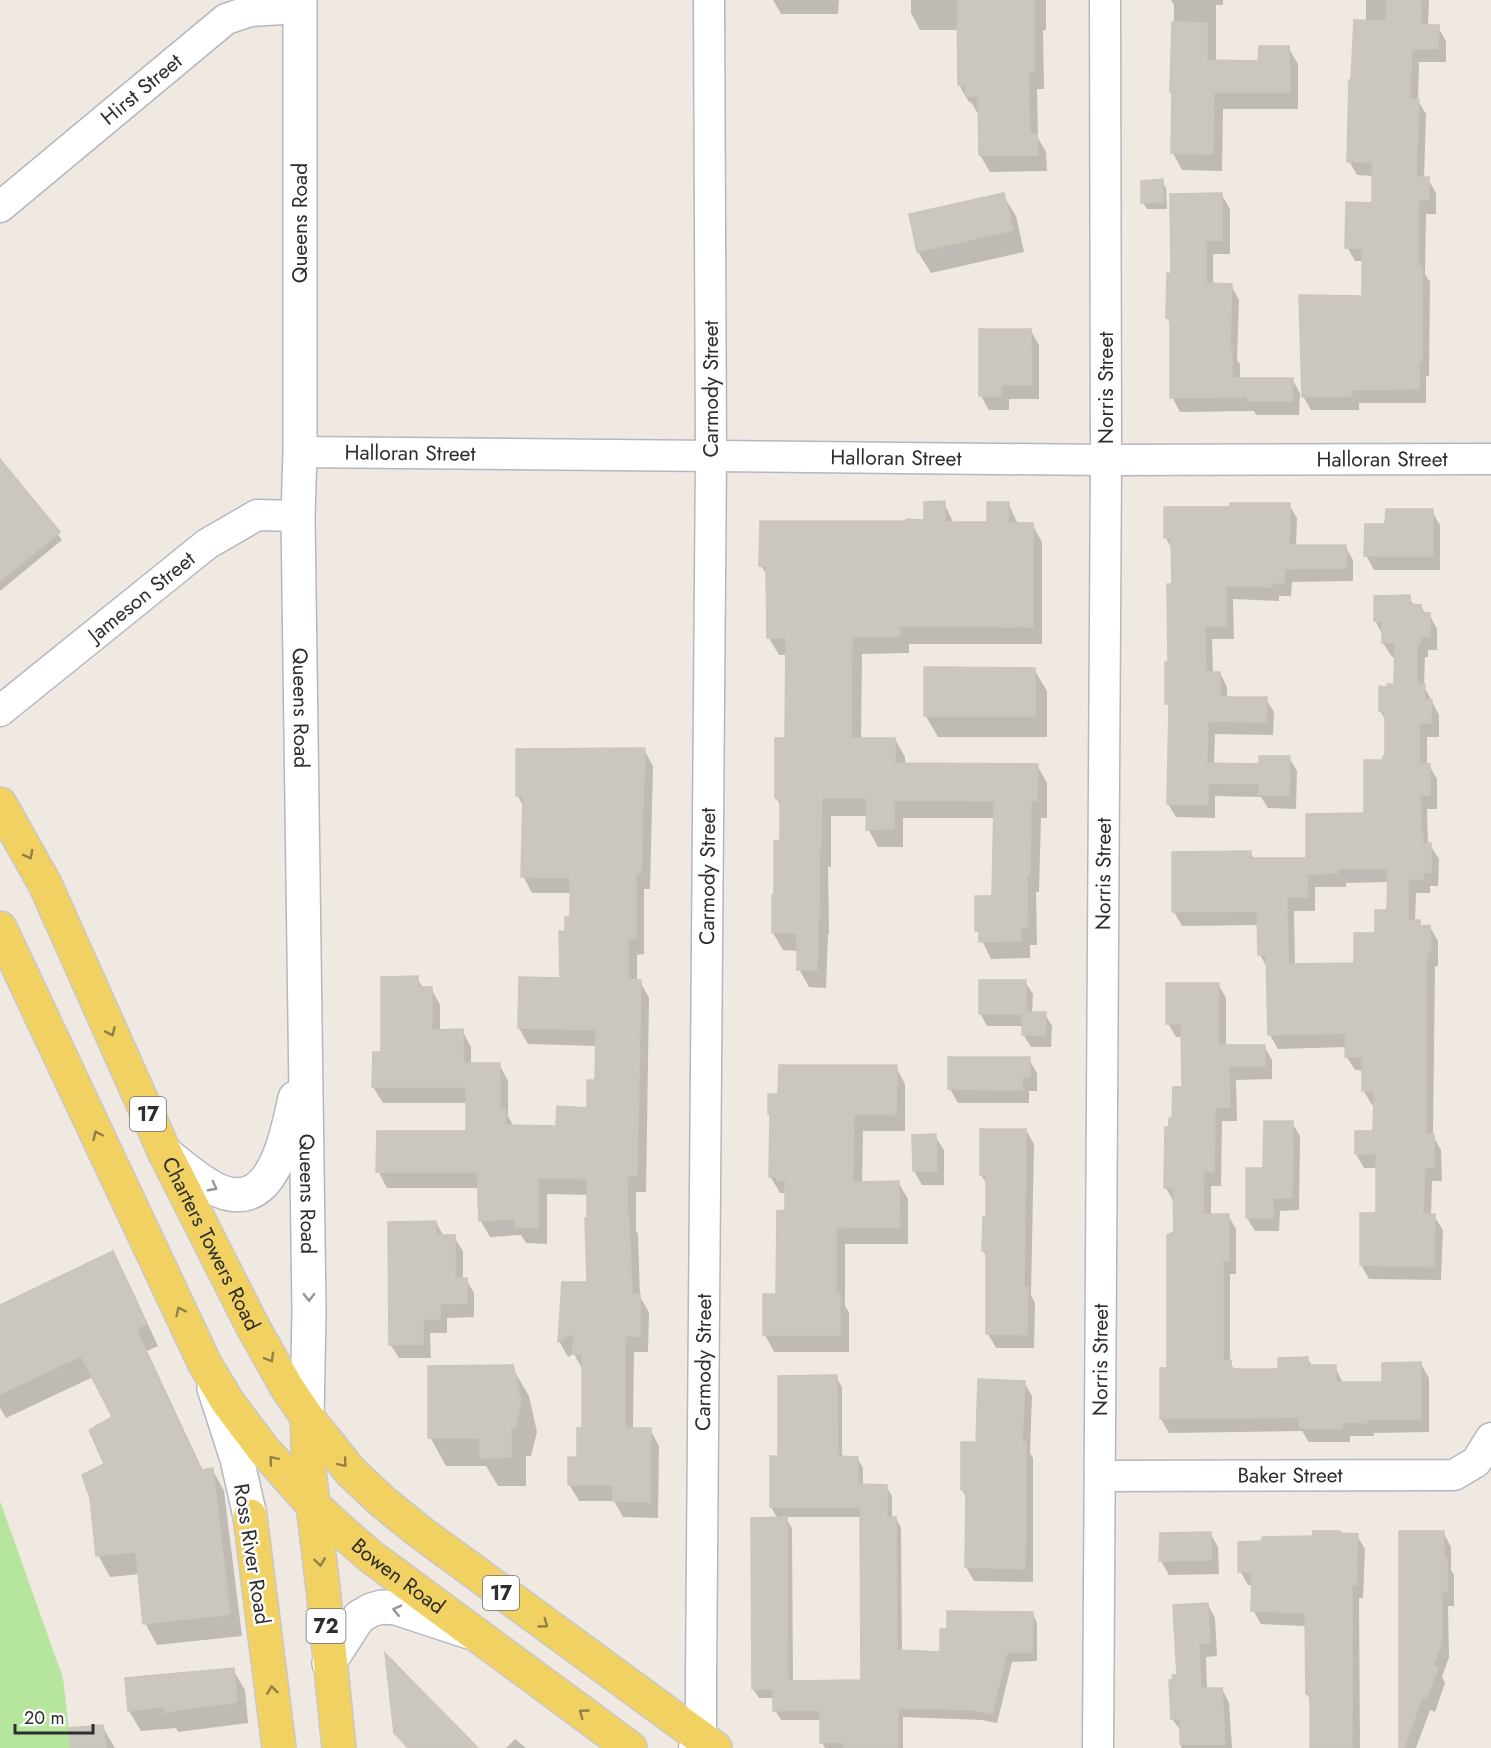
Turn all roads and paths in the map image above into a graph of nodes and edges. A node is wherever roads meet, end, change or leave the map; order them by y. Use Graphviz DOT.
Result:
graph roads {
  1 [pos="709,0"];
  2 [pos="1105,0"];
  3 [pos="300,4"];
  4 [pos="0,207"];
  5 [pos="300,452"];
  6 [pos="711,455"];
  7 [pos="1491,459"];
  8 [pos="1106,460"];
  9 [pos="298,516"];
  10 [pos="0,711"];
  11 [pos="0,804"];
  12 [pos="0,928"];
  13 [pos="306,1049"];
  14 [pos="165,1153"];
  15 [pos="205,1364"];
  16 [pos="307,1417"];
  17 [pos="1484,1450"];
  18 [pos="1100,1476"];
  19 [pos="312,1504"];
  20 [pos="250,1516"];
  21 [pos="473,1633"];
  22 [pos="329,1663"];
  23 [pos="703,1745"];
  24 [pos="279,1748"];
  25 [pos="339,1748"];
  26 [pos="630,1748"];
  27 [pos="1098,1748"];
  1 -- 6 [label="street, Carmody Street"];
  2 -- 8 [label="street, Norris Street"];
  3 -- 4 [label="street, Hirst Street"];
  3 -- 5 [label="street, Queens Road"];
  5 -- 6 [label="street, Halloran Street"];
  5 -- 9 [label="street, Queens Road"];
  6 -- 8 [label="street, Halloran Street"];
  6 -- 23 [label="street, Carmody Street"];
  7 -- 8 [label="street, Halloran Street"];
  8 -- 18 [label="street, Norris Street"];
  9 -- 10 [label="street, Jameson Street"];
  9 -- 13 [label="street, Queens Road"];
  11 -- 14 [label="main road, Charters Towers Road / 17, one-way"];
  15 -- 12 [label="main road, 17, one-way"];
  14 -- 13 [label="street, one-way"];
  13 -- 16 [label="street, Queens Road, one-way"];
  14 -- 16 [label="main road, Charters Towers Road / 17, one-way"];
  19 -- 15 [label="main road, Bowen Road / 17, one-way"];
  15 -- 20 [label="street, Ross River Road"];
  16 -- 19 [label="main road"];
  16 -- 23 [label="main road, 17, one-way"];
  17 -- 18 [label="street, Baker Street"];
  18 -- 27 [label="street, Norris Street"];
  19 -- 21 [label="main road, Bowen Road / 17"];
  19 -- 22 [label="main road, 72, one-way"];
  24 -- 20 [label="main road, Ross River Road, one-way"];
  21 -- 22 [label="street, one-way"];
  26 -- 21 [label="main road, Bowen Road / 17, one-way"];
  22 -- 25 [label="main road, 72"];
}
